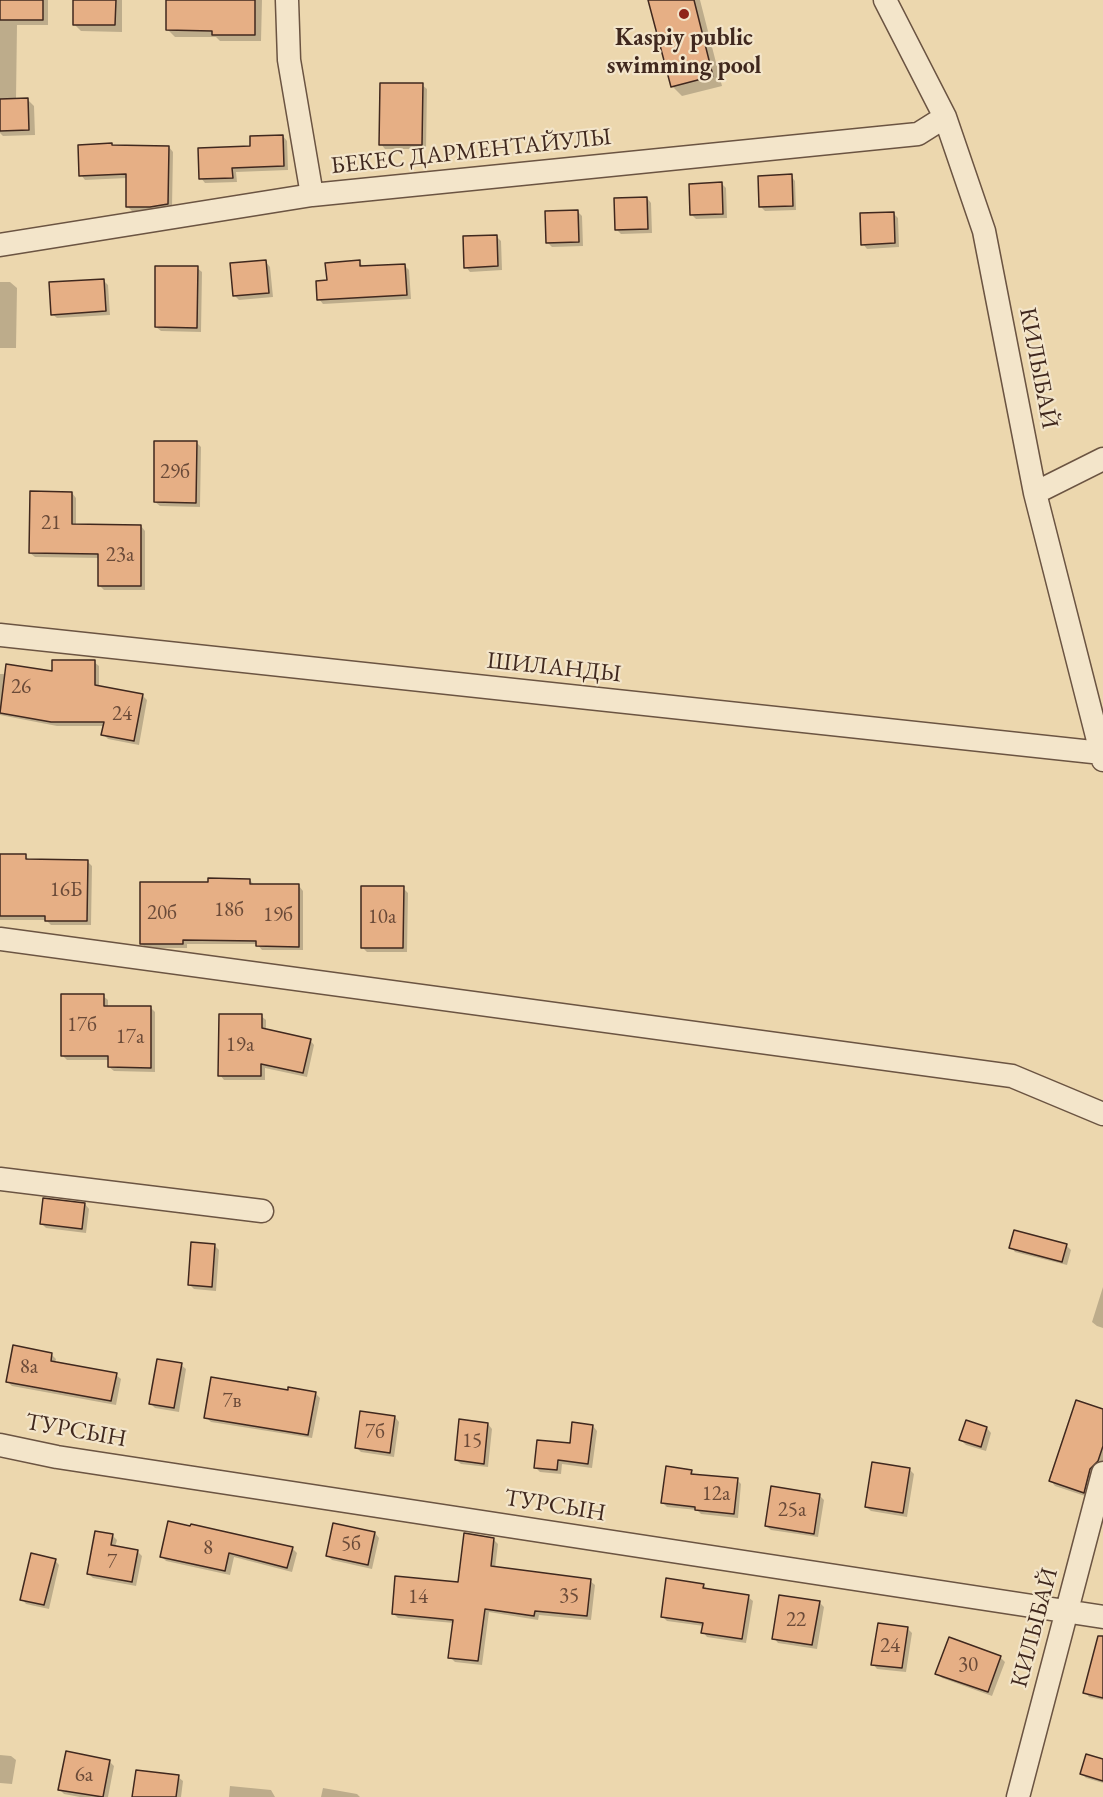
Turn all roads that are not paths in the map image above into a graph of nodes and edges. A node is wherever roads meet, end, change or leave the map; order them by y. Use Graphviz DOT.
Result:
graph roads {
  1 [pos="287,0"];
  2 [pos="885,0"];
  3 [pos="945,117"];
  4 [pos="312,195"];
  5 [pos="0,245"];
  6 [pos="1103,459"];
  7 [pos="1035,493"];
  8 [pos="0,635"];
  9 [pos="1102,757"];
  10 [pos="0,939"];
  11 [pos="1103,1114"];
  12 [pos="0,1179"];
  13 [pos="262,1211"];
  14 [pos="0,1445"];
  15 [pos="1103,1473"];
  16 [pos="1067,1611"];
  17 [pos="1103,1617"];
  18 [pos="1018,1797"];
  1 -- 4 [label="street"];
  2 -- 3 [label="street, КИЛЫБАЙ"];
  3 -- 4 [label="street, БЕКЕС ДАРМЕНТАЙУЛЫ"];
  3 -- 7 [label="street, КИЛЫБАЙ"];
  4 -- 5 [label="street, БЕКЕС ДАРМЕНТАЙУЛЫ"];
  6 -- 7 [label="street"];
  7 -- 9 [label="street, КИЛЫБАЙ"];
  8 -- 9 [label="street, ШИЛАНДЫ"];
  10 -- 11 [label="street"];
  12 -- 13 [label="street"];
  14 -- 16 [label="street, ТУРСЫН"];
  15 -- 16 [label="street, КИЛЫБАЙ"];
  16 -- 17 [label="street, ТУРСЫН"];
  16 -- 18 [label="street, КИЛЫБАЙ"];
}
